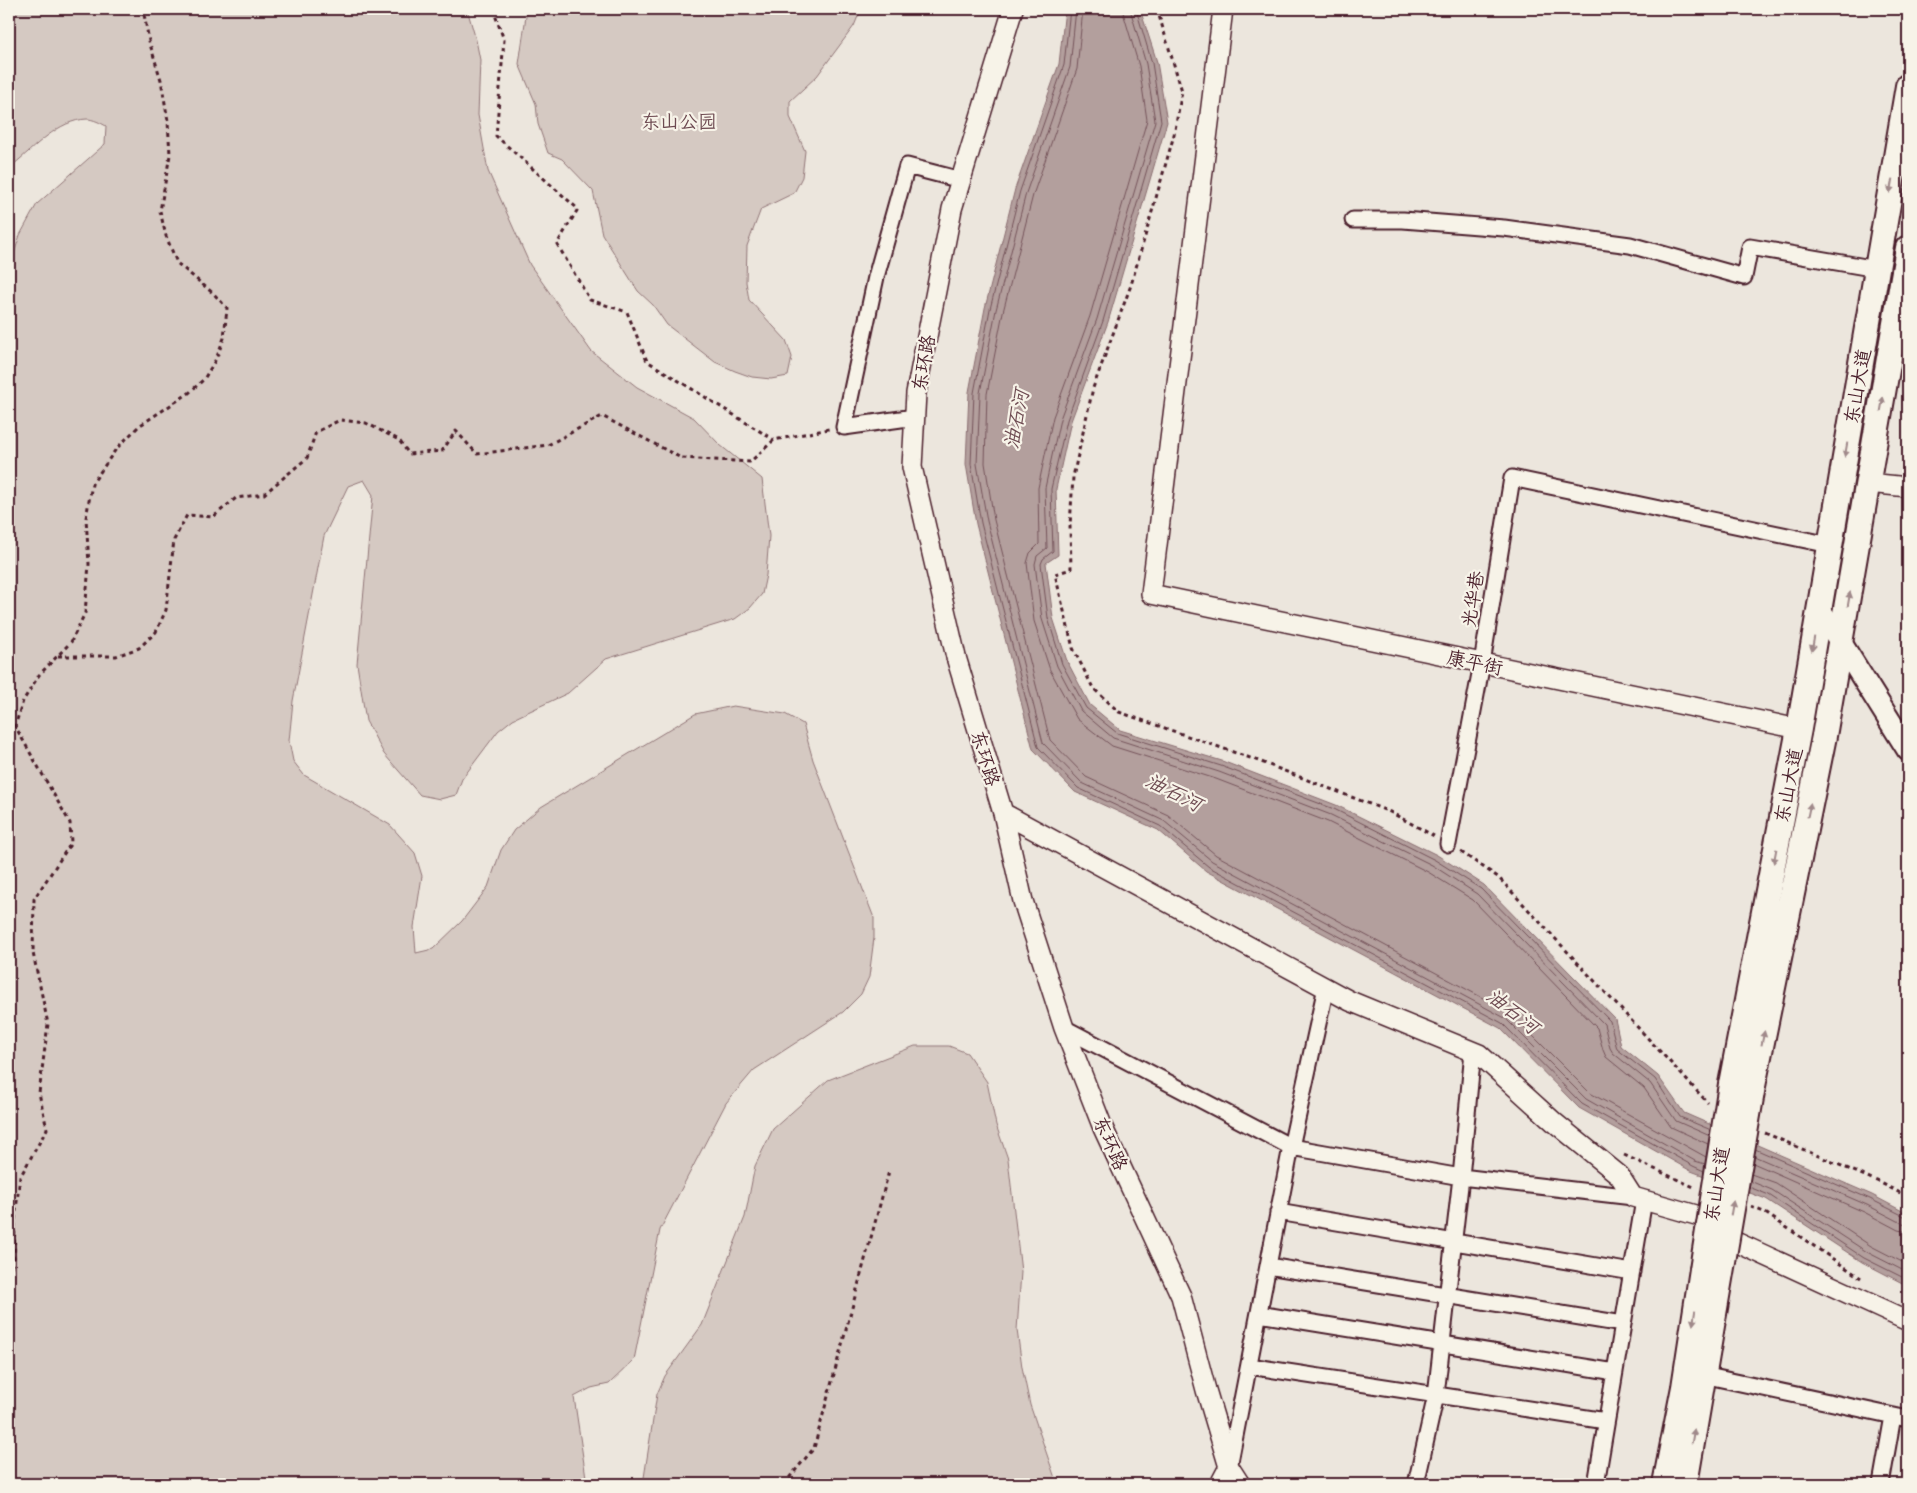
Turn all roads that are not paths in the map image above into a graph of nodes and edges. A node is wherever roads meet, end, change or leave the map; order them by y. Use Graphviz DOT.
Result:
graph roads {
  1 [pos="1013,9"];
  2 [pos="1223,9"];
  3 [pos="1908,86"];
  4 [pos="961,180"];
  5 [pos="1353,220"];
  6 [pos="1908,248"];
  7 [pos="1877,269"];
  8 [pos="915,417"];
  9 [pos="1868,483"];
  10 [pos="1908,487"];
  11 [pos="1830,545"];
  12 [pos="1819,608"];
  13 [pos="1841,643"];
  14 [pos="1482,663"];
  15 [pos="1798,729"];
  16 [pos="1908,750"];
  17 [pos="1002,813"];
  18 [pos="1448,844"];
  19 [pos="1326,987"];
  20 [pos="1064,1028"];
  21 [pos="1473,1051"];
  22 [pos="1742,1085"];
  23 [pos="1291,1147"];
  24 [pos="1461,1177"];
  25 [pos="1639,1199"];
  26 [pos="1278,1212"];
  27 [pos="1710,1219"];
  28 [pos="1727,1238"];
  29 [pos="1454,1242"];
  30 [pos="1268,1266"];
  31 [pos="1711,1271"];
  32 [pos="1632,1272"];
  33 [pos="1448,1296"];
  34 [pos="1259,1314"];
  35 [pos="1908,1321"];
  36 [pos="1623,1324"];
  37 [pos="1442,1344"];
  38 [pos="1249,1366"];
  39 [pos="1615,1372"];
  40 [pos="1703,1375"];
  41 [pos="1436,1395"];
  42 [pos="1893,1416"];
  43 [pos="1908,1419"];
  44 [pos="1606,1421"];
  45 [pos="1229,1467"];
  46 [pos="1220,1484"];
  47 [pos="1240,1484"];
  48 [pos="1416,1484"];
  49 [pos="1596,1484"];
  50 [pos="1665,1484"];
  51 [pos="1685,1484"];
  52 [pos="1881,1484"];
  1 -- 4 [label="street, 东环路"];
  2 -- 14 [label="street, 康平街"];
  3 -- 7 [label="main road, 东山大道, one-way"];
  4 -- 8 [label="street, 东环路"];
  4 -- 8 [label="street"];
  5 -- 7 [label="street"];
  9 -- 6 [label="main road, 东山大道, one-way"];
  7 -- 11 [label="main road, 东山大道, one-way"];
  8 -- 17 [label="street, 东环路"];
  9 -- 10 [label="street"];
  13 -- 9 [label="main road, 东山大道, one-way"];
  11 -- 12 [label="main road, 东山大道"];
  11 -- 14 [label="street, 光华巷"];
  12 -- 13 [label="main road"];
  12 -- 15 [label="main road, 东山大道, one-way"];
  13 -- 16 [label="main road"];
  22 -- 13 [label="main road, 东山大道, one-way"];
  14 -- 15 [label="street, 康平街"];
  14 -- 18 [label="street, 光华巷"];
  15 -- 22 [label="main road, 东山大道, one-way"];
  17 -- 19 [label="street"];
  17 -- 20 [label="street, 东环路"];
  19 -- 21 [label="street"];
  19 -- 23 [label="street"];
  20 -- 23 [label="street"];
  20 -- 45 [label="street, 东环路"];
  21 -- 24 [label="street"];
  21 -- 25 [label="street"];
  22 -- 27 [label="main road, 东山大道, bridge"];
  28 -- 22 [label="main road, 东山大道, one-way, bridge"];
  23 -- 24 [label="street"];
  23 -- 26 [label="street"];
  24 -- 25 [label="street"];
  24 -- 29 [label="street"];
  25 -- 27 [label="street"];
  25 -- 32 [label="street"];
  26 -- 29 [label="street"];
  26 -- 30 [label="street"];
  27 -- 31 [label="main road, 东山大道, bridge"];
  28 -- 31 [label="main road, 东山大道, bridge"];
  28 -- 35 [label="street"];
  29 -- 32 [label="street"];
  29 -- 33 [label="street"];
  30 -- 33 [label="street"];
  30 -- 34 [label="street"];
  31 -- 40 [label="main road, 东山大道"];
  31 -- 50 [label="main road, 东山大道, one-way"];
  32 -- 36 [label="street"];
  33 -- 36 [label="street"];
  33 -- 37 [label="street"];
  34 -- 37 [label="street"];
  34 -- 38 [label="street"];
  36 -- 39 [label="street"];
  37 -- 39 [label="street"];
  37 -- 41 [label="street"];
  38 -- 41 [label="street"];
  38 -- 45 [label="street"];
  39 -- 44 [label="street"];
  40 -- 42 [label="street"];
  51 -- 40 [label="main road, 东山大道, one-way"];
  41 -- 44 [label="street"];
  41 -- 48 [label="street"];
  42 -- 43 [label="street"];
  42 -- 52 [label="street"];
  44 -- 49 [label="street"];
  45 -- 46 [label="street"];
  45 -- 47 [label="street, 东环路"];
}
